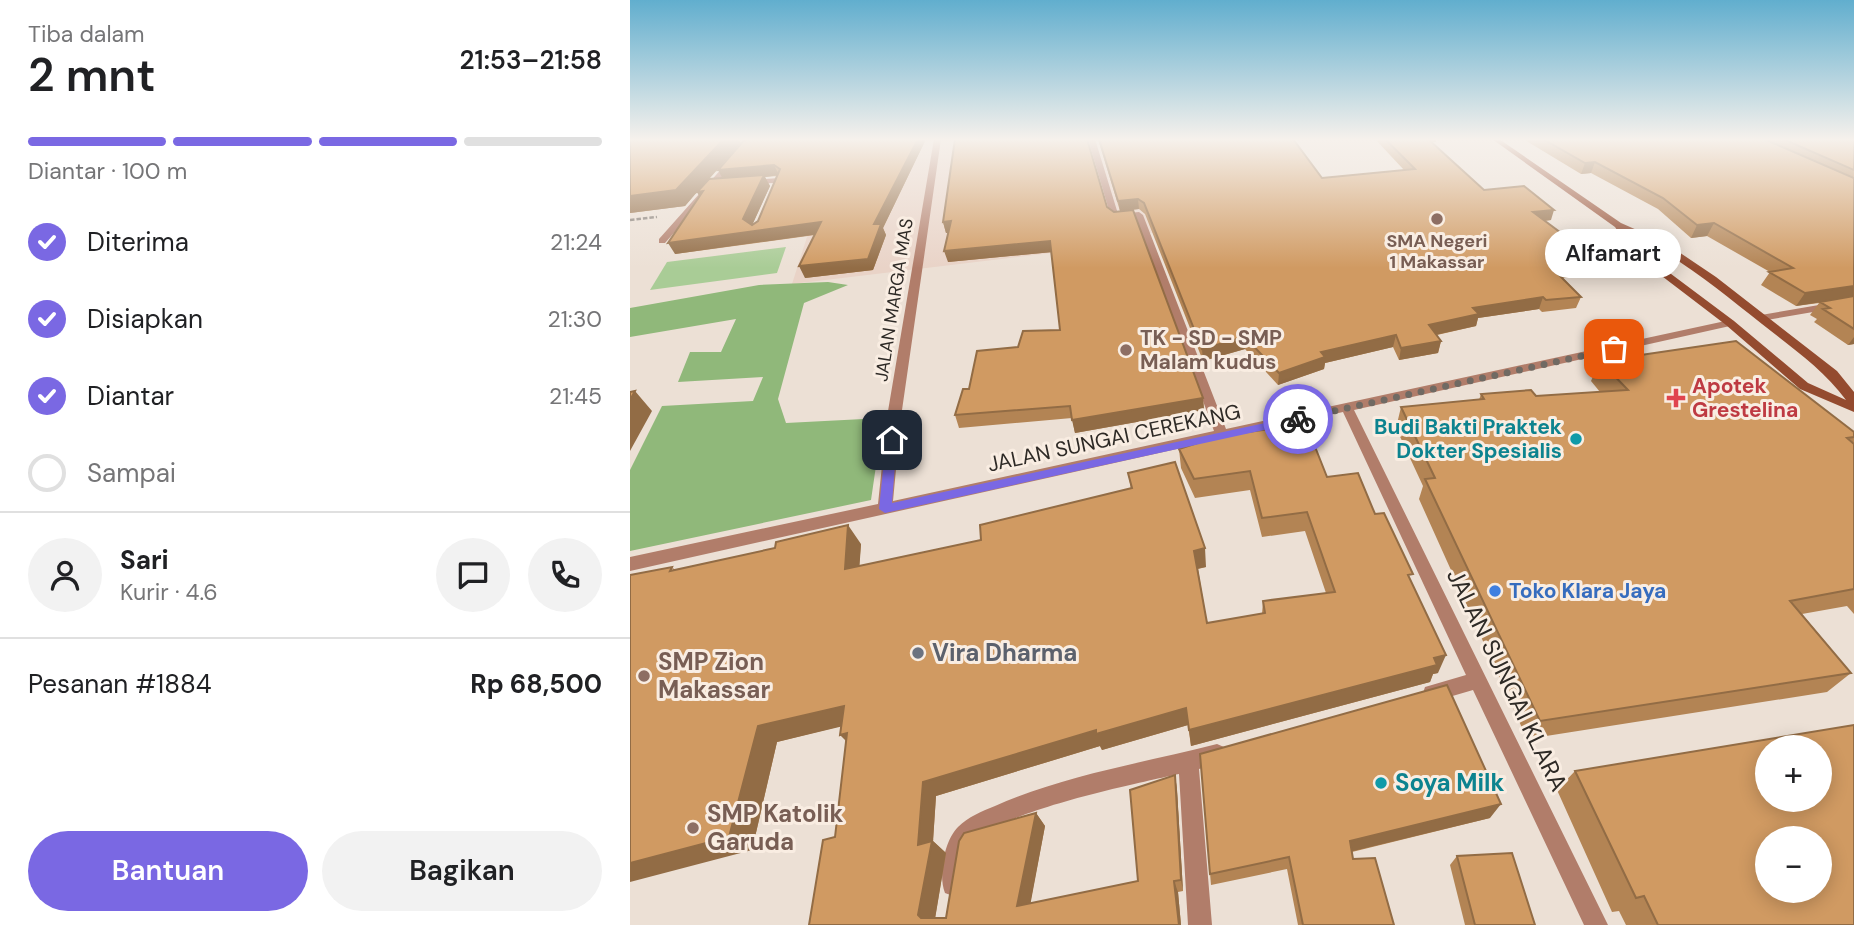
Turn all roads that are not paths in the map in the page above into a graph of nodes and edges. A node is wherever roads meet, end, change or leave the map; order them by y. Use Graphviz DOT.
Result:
graph roads {
  1 [pos="713,182"];
  2 [pos="755,182"];
  3 [pos="778,182"];
  4 [pos="930,182"];
  5 [pos="1104,182"];
  6 [pos="1557,182"];
  7 [pos="735,184"];
  8 [pos="722,185"];
  9 [pos="709,186"];
  10 [pos="768,206"];
  11 [pos="1618,225"];
  12 [pos="662,241"];
  13 [pos="1854,302"];
  14 [pos="1761,318"];
  15 [pos="1730,323"];
  16 [pos="1854,401"];
  17 [pos="1347,408"];
  18 [pos="1854,408"];
  19 [pos="1223,436"];
  20 [pos="885,509"];
  21 [pos="630,564"];
  22 [pos="1479,680"];
  23 [pos="1418,697"];
  24 [pos="1239,747"];
  25 [pos="1188,762"];
  26 [pos="950,912"];
  27 [pos="1200,925"];
  28 [pos="1596,925"];
  1 -- 9 [label="street"];
  2 -- 7 [label="street"];
  3 -- 10 [label="street"];
  4 -- 20 [label="street, JALAN MARGA MAS"];
  5 -- 19 [label="street"];
  6 -- 11 [label="main road"];
  8 -- 9 [label="street"];
  9 -- 12 [label="street"];
  11 -- 14 [label="main road"];
  11 -- 15 [label="main road"];
  13 -- 14 [label="street"];
  14 -- 16 [label="main road"];
  15 -- 17 [label="street, JALAN SUNGAI CEREKANG"];
  15 -- 18 [label="main road"];
  17 -- 19 [label="street, JALAN SUNGAI CEREKANG"];
  17 -- 22 [label="street, JALAN SUNGAI KLARA"];
  19 -- 20 [label="street, JALAN SUNGAI CEREKANG"];
  20 -- 21 [label="street, JALAN SUNGAI CEREKANG"];
  22 -- 23 [label="street"];
  22 -- 28 [label="street, JALAN SUNGAI KLARA"];
  24 -- 25 [label="street"];
  25 -- 26 [label="street"];
  25 -- 27 [label="street"];
}
